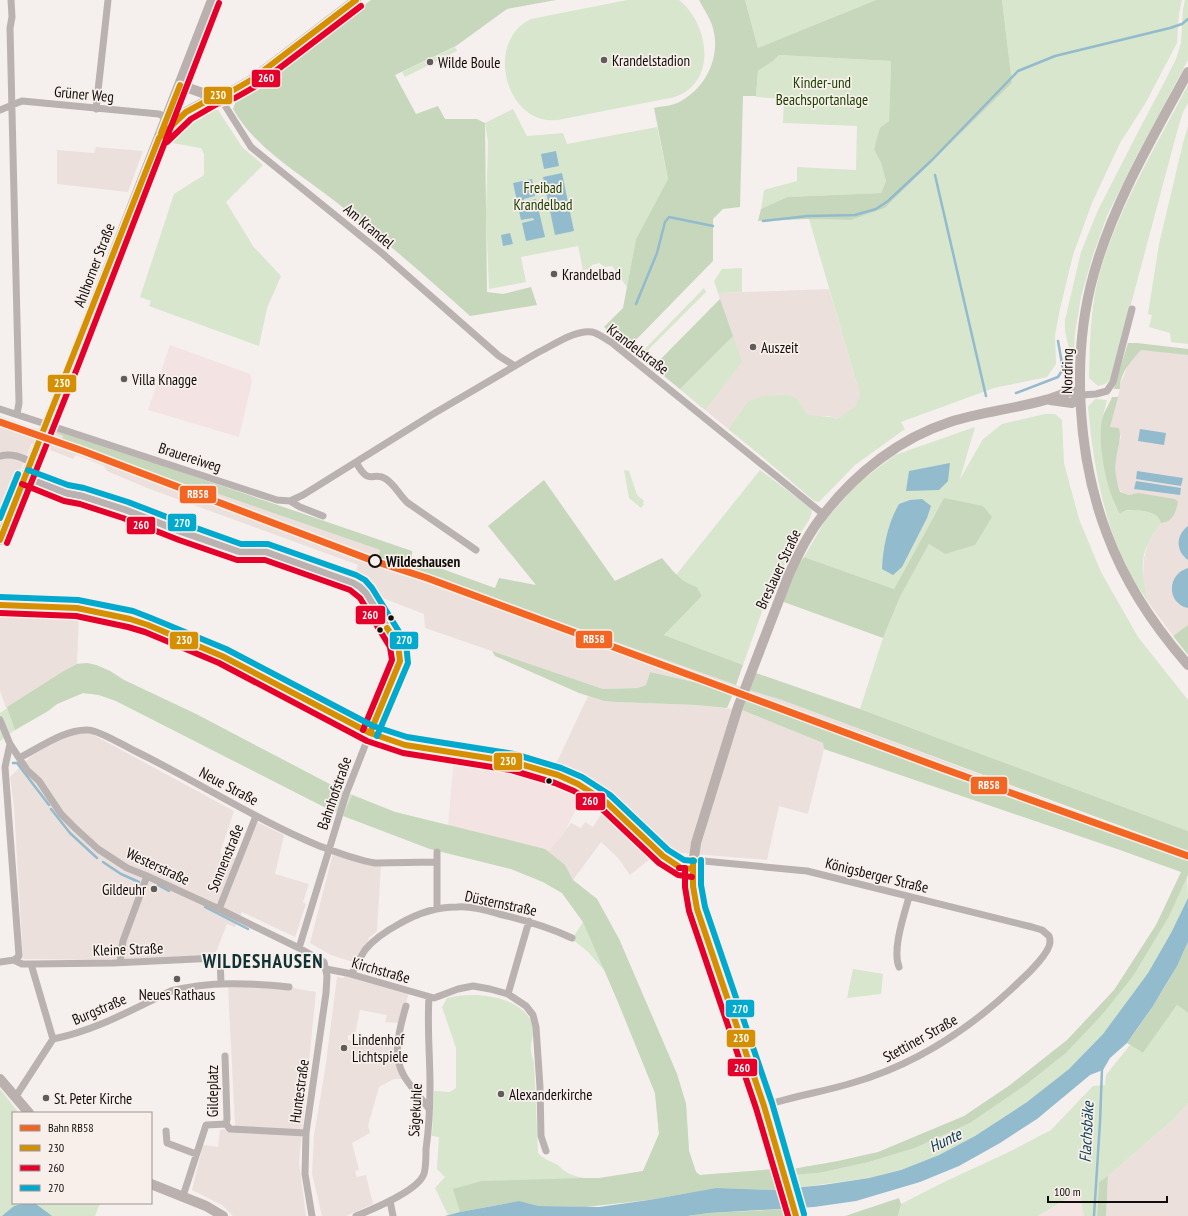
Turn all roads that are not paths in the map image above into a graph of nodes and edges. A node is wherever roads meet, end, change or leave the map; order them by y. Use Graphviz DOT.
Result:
graph roads {
  1 [pos="11,0"];
  2 [pos="108,0"];
  3 [pos="212,0"];
  4 [pos="356,0"];
  5 [pos="1188,72"];
  6 [pos="180,85"];
  7 [pos="217,96"];
  8 [pos="12,105"];
  9 [pos="96,109"];
  10 [pos="0,110"];
  11 [pos="167,118"];
  12 [pos="159,138"];
  13 [pos="1132,308"];
  14 [pos="515,366"];
  15 [pos="1081,395"];
  16 [pos="0,409"];
  17 [pos="17,414"];
  18 [pos="46,424"];
  19 [pos="0,456"];
  20 [pos="31,462"];
  21 [pos="356,462"];
  22 [pos="25,477"];
  23 [pos="290,501"];
  24 [pos="823,514"];
  25 [pos="323,516"];
  26 [pos="0,540"];
  27 [pos="476,550"];
  28 [pos="0,605"];
  29 [pos="1188,665"];
  30 [pos="0,720"];
  31 [pos="370,733"];
  32 [pos="10,744"];
  33 [pos="19,758"];
  34 [pos="2,768"];
  35 [pos="256,816"];
  36 [pos="329,849"];
  37 [pos="437,852"];
  38 [pos="436,862"];
  39 [pos="693,864"];
  40 [pos="147,876"];
  41 [pos="909,897"];
  42 [pos="436,909"];
  43 [pos="219,910"];
  44 [pos="528,921"];
  45 [pos="1049,936"];
  46 [pos="572,938"];
  47 [pos="299,948"];
  48 [pos="14,960"];
  49 [pos="0,962"];
  50 [pos="120,962"];
  51 [pos="31,964"];
  52 [pos="899,967"];
  53 [pos="326,969"];
  54 [pos="351,974"];
  55 [pos="221,984"];
  56 [pos="289,987"];
  57 [pos="508,994"];
  58 [pos="429,997"];
  59 [pos="406,1006"];
  60 [pos="53,1039"];
  61 [pos="224,1056"];
  62 [pos="0,1079"];
  63 [pos="14,1095"];
  64 [pos="764,1106"];
  65 [pos="429,1109"];
  66 [pos="28,1112"];
  67 [pos="226,1124"];
  68 [pos="166,1131"];
  69 [pos="306,1133"];
  70 [pos="546,1151"];
  71 [pos="196,1154"];
  72 [pos="152,1184"];
  73 [pos="183,1196"];
  74 [pos="390,1201"];
  75 [pos="795,1213"];
  76 [pos="223,1216"];
  77 [pos="312,1216"];
  78 [pos="356,1216"];
  79 [pos="393,1216"];
  1 -- 8 [label="street"];
  2 -- 9 [label="street"];
  3 -- 6 [label="street, Ahlhorner Straße"];
  4 -- 7 [label="street"];
  5 -- 15 [label="street, Nordring"];
  6 -- 7 [label="street"];
  6 -- 11 [label="street, Ahlhorner Straße"];
  7 -- 12 [label="street"];
  7 -- 14 [label="street, Am Krandel"];
  8 -- 9 [label="street, Grüner Weg"];
  8 -- 10 [label="street, Grüner Weg"];
  8 -- 17 [label="street"];
  9 -- 11 [label="street, Grüner Weg"];
  11 -- 12 [label="street, Ahlhorner Straße"];
  12 -- 18 [label="street, Ahlhorner Straße"];
  13 -- 15 [label="street"];
  14 -- 21 [label="street, Krandelstraße"];
  14 -- 24 [label="street, Krandelstraße"];
  15 -- 24 [label="street, Breslauer Straße"];
  15 -- 29 [label="street, Nordring"];
  16 -- 17 [label="street, Brauereiweg"];
  17 -- 18 [label="street, Brauereiweg"];
  18 -- 20 [label="street, Ahlhorner Straße"];
  18 -- 23 [label="street, Brauereiweg"];
  19 -- 20 [label="street"];
  20 -- 22 [label="street, Ahlhorner Straße"];
  21 -- 23 [label="street, Krandelstraße"];
  21 -- 27 [label="street"];
  22 -- 26 [label="street, Ahlhorner Straße"];
  22 -- 31 [label="street, Bahnhofstraße"];
  23 -- 25 [label="street, Brauereiweg"];
  24 -- 39 [label="street, Breslauer Straße"];
  28 -- 31 [label="street"];
  30 -- 32 [label="street, Westerstraße"];
  31 -- 36 [label="street, Bahnhofstraße"];
  31 -- 39 [label="street"];
  32 -- 33 [label="street, Westerstraße"];
  32 -- 34 [label="street"];
  33 -- 35 [label="street, Neue Straße"];
  33 -- 40 [label="street, Westerstraße"];
  34 -- 48 [label="street"];
  35 -- 36 [label="street, Neue Straße"];
  35 -- 43 [label="street, Sonnenstraße"];
  36 -- 38 [label="street, Neue Straße"];
  36 -- 47 [label="street, Bahnhofstraße"];
  37 -- 38 [label="street"];
  38 -- 42 [label="street"];
  39 -- 41 [label="street, Königsberger Straße"];
  39 -- 64 [label="street, Breslauer Straße"];
  40 -- 43 [label="street, Westerstraße"];
  40 -- 50 [label="street"];
  41 -- 45 [label="street, Königsberger Straße"];
  41 -- 52 [label="street"];
  42 -- 44 [label="street, Düsternstraße"];
  42 -- 54 [label="street, Düsternstraße"];
  43 -- 47 [label="street, Westerstraße"];
  44 -- 46 [label="street, Düsternstraße"];
  44 -- 57 [label="street"];
  45 -- 64 [label="street, Stettiner Straße"];
  47 -- 53 [label="street, Westerstraße"];
  48 -- 49 [label="street"];
  48 -- 51 [label="street, Kleine Straße"];
  50 -- 51 [label="street, Kleine Straße"];
  50 -- 55 [label="street, Kleine Straße"];
  51 -- 60 [label="street"];
  53 -- 54 [label="street, Kirchstraße"];
  53 -- 69 [label="street, Huntestraße"];
  54 -- 58 [label="street, Kirchstraße"];
  55 -- 56 [label="street, Burgstraße"];
  55 -- 60 [label="street, Burgstraße"];
  57 -- 58 [label="street"];
  57 -- 70 [label="street"];
  58 -- 65 [label="street, Sägekuhle"];
  59 -- 65 [label="street"];
  60 -- 63 [label="street"];
  61 -- 67 [label="street, Gildeplatz"];
  62 -- 63 [label="street"];
  63 -- 66 [label="street"];
  64 -- 75 [label="street, Breslauer Straße"];
  65 -- 74 [label="street, Sägekuhle"];
  67 -- 69 [label="street"];
  67 -- 71 [label="street, Gildeplatz"];
  68 -- 71 [label="street"];
  69 -- 77 [label="street, Huntestraße"];
  71 -- 73 [label="street, Gildeplatz"];
  72 -- 73 [label="street"];
  73 -- 76 [label="street"];
  74 -- 78 [label="street"];
  74 -- 79 [label="street"];
}
